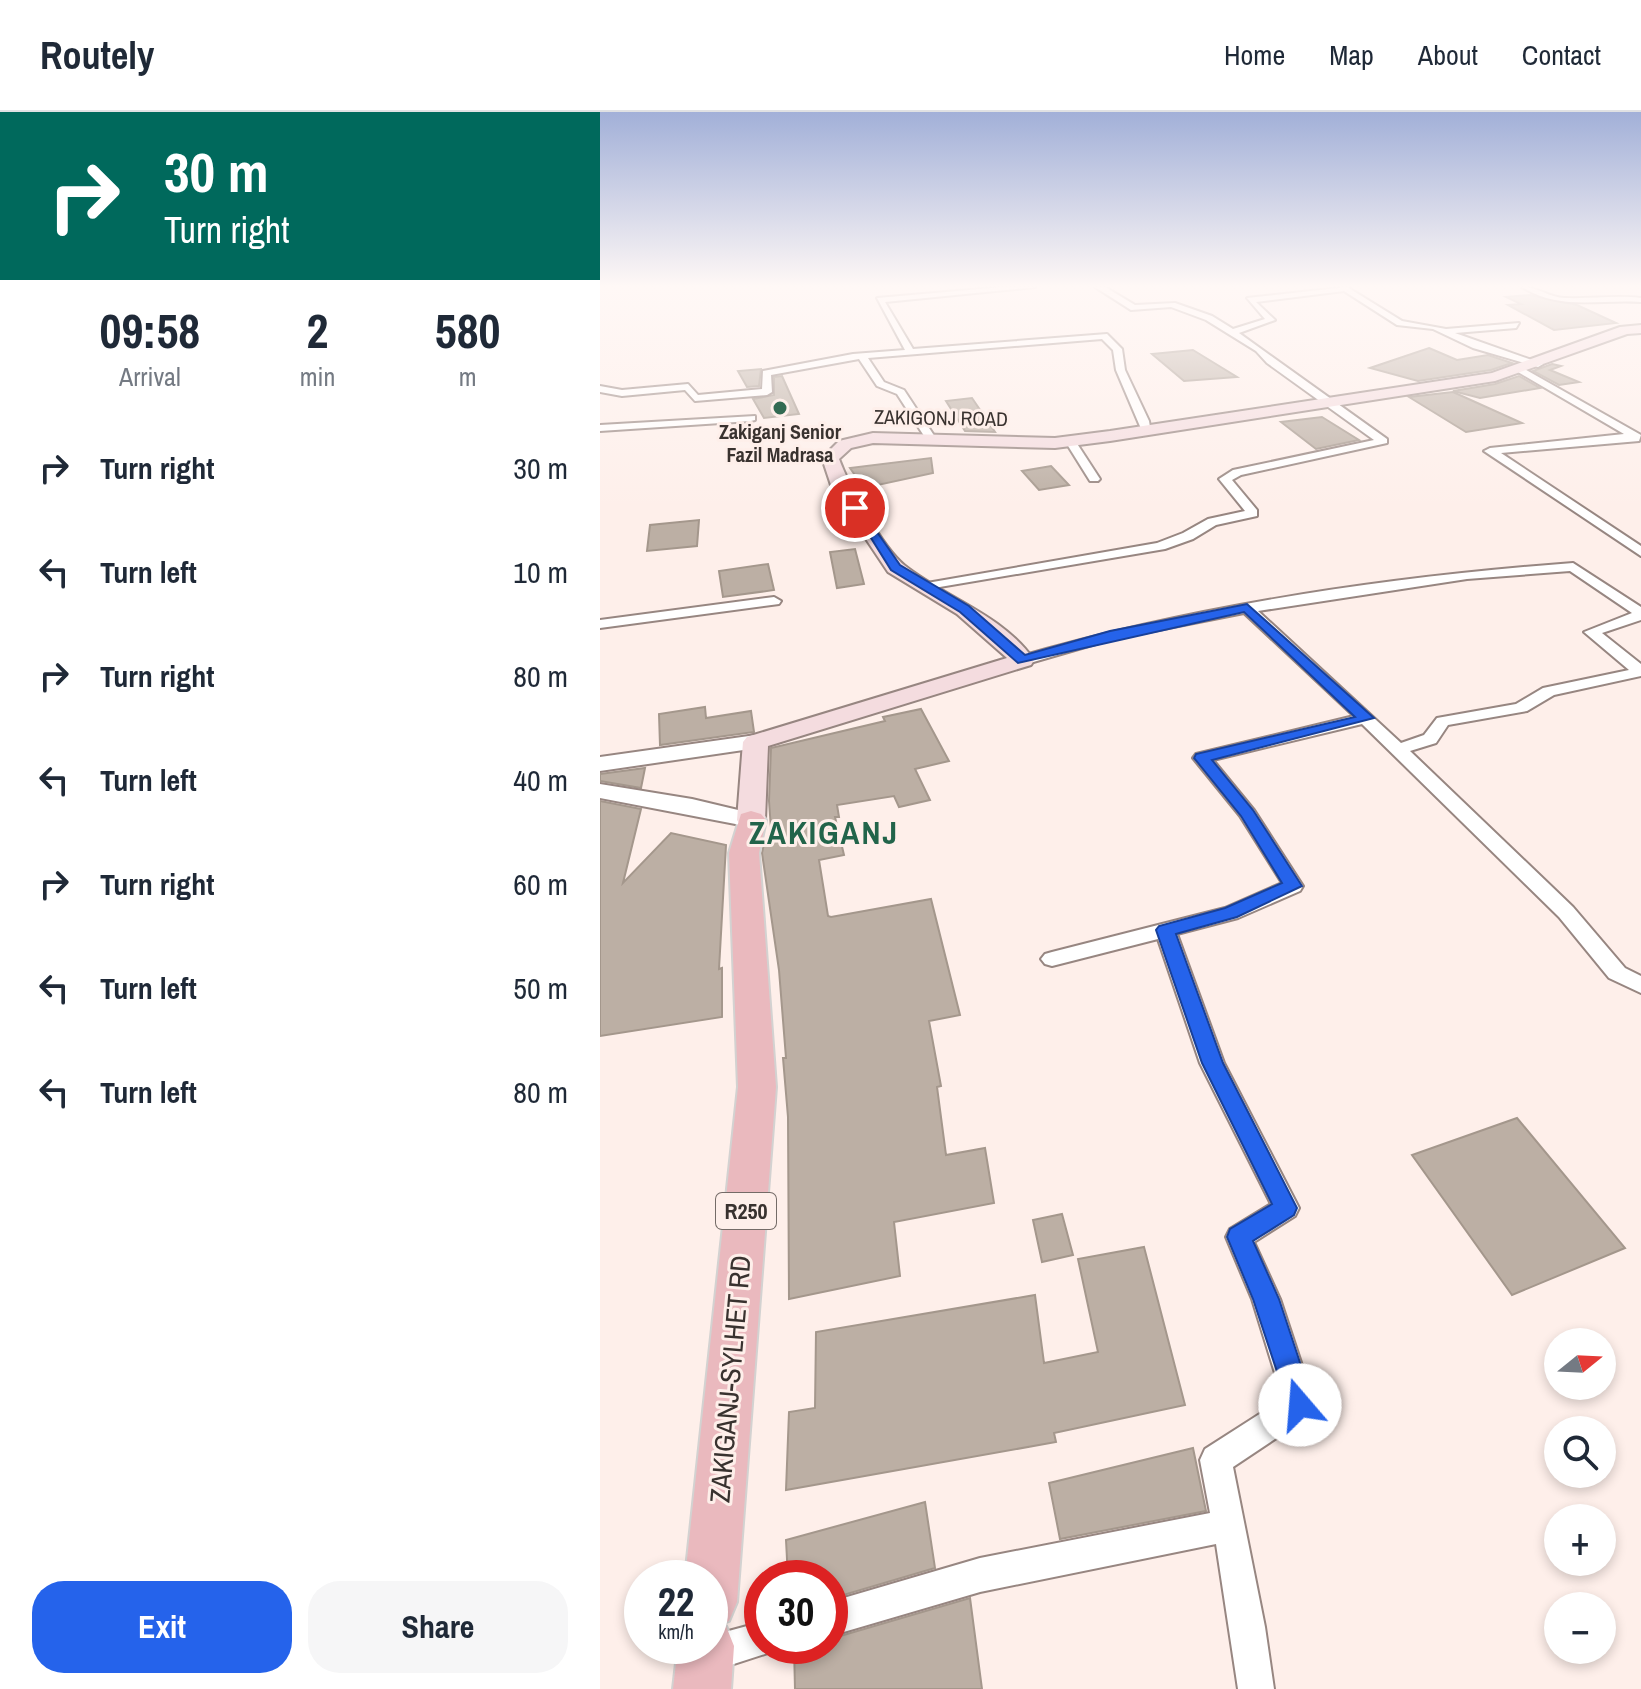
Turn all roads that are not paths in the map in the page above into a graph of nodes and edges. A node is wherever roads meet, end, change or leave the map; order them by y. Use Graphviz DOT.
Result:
graph roads {
  1 [pos="836,361"];
  2 [pos="865,361"];
  3 [pos="1117,361"];
  4 [pos="1272,361"];
  5 [pos="1514,361"];
  6 [pos="1549,361"];
  7 [pos="1530,367"];
  8 [pos="600,389"];
  9 [pos="1331,402"];
  10 [pos="751,418"];
  11 [pos="1627,420"];
  12 [pos="1613,421"];
  13 [pos="600,428"];
  14 [pos="1147,431"];
  15 [pos="930,437"];
  16 [pos="1638,438"];
  17 [pos="1070,441"];
  18 [pos="1094,479"];
  19 [pos="1641,552"];
  20 [pos="927,587"];
  21 [pos="774,601"];
  22 [pos="1247,608"];
  23 [pos="1641,614"];
  24 [pos="600,624"];
  25 [pos="1023,660"];
  26 [pos="1366,718"];
  27 [pos="756,742"];
  28 [pos="1398,749"];
  29 [pos="600,764"];
  30 [pos="600,791"];
  31 [pos="751,820"];
  32 [pos="1165,930"];
  33 [pos="1052,959"];
  34 [pos="1641,985"];
  35 [pos="1229,1525"];
  36 [pos="714,1560"];
  37 [pos="848,1614"];
  38 [pos="1256,1689"];
  1 -- 8 [label="street"];
  2 -- 15 [label="street"];
  3 -- 14 [label="street"];
  4 -- 9 [label="street"];
  5 -- 7 [label="street"];
  6 -- 7 [label="main road, ZAKIGONJ ROAD"];
  7 -- 9 [label="main road, ZAKIGONJ ROAD"];
  7 -- 12 [label="street"];
  9 -- 14 [label="main road, ZAKIGONJ ROAD"];
  9 -- 20 [label="street"];
  10 -- 13 [label="street"];
  11 -- 12 [label="street"];
  12 -- 16 [label="street"];
  14 -- 17 [label="main road, ZAKIGONJ ROAD"];
  15 -- 17 [label="main road, ZAKIGONJ ROAD"];
  15 -- 20 [label="main road, ZAKIGONJ ROAD"];
  16 -- 19 [label="street"];
  17 -- 18 [label="street"];
  20 -- 25 [label="main road, ZAKIGONJ ROAD"];
  21 -- 24 [label="street"];
  22 -- 23 [label="street"];
  22 -- 25 [label="street"];
  22 -- 26 [label="street"];
  23 -- 28 [label="street"];
  25 -- 27 [label="main road"];
  26 -- 28 [label="street"];
  26 -- 32 [label="street"];
  27 -- 29 [label="street"];
  27 -- 31 [label="main road"];
  28 -- 34 [label="street"];
  30 -- 31 [label="street"];
  31 -- 36 [label="main road, ZAKIGANJ-SYLHET RD / R250"];
  32 -- 33 [label="street"];
  32 -- 35 [label="street"];
  35 -- 37 [label="street"];
  35 -- 38 [label="street"];
}
